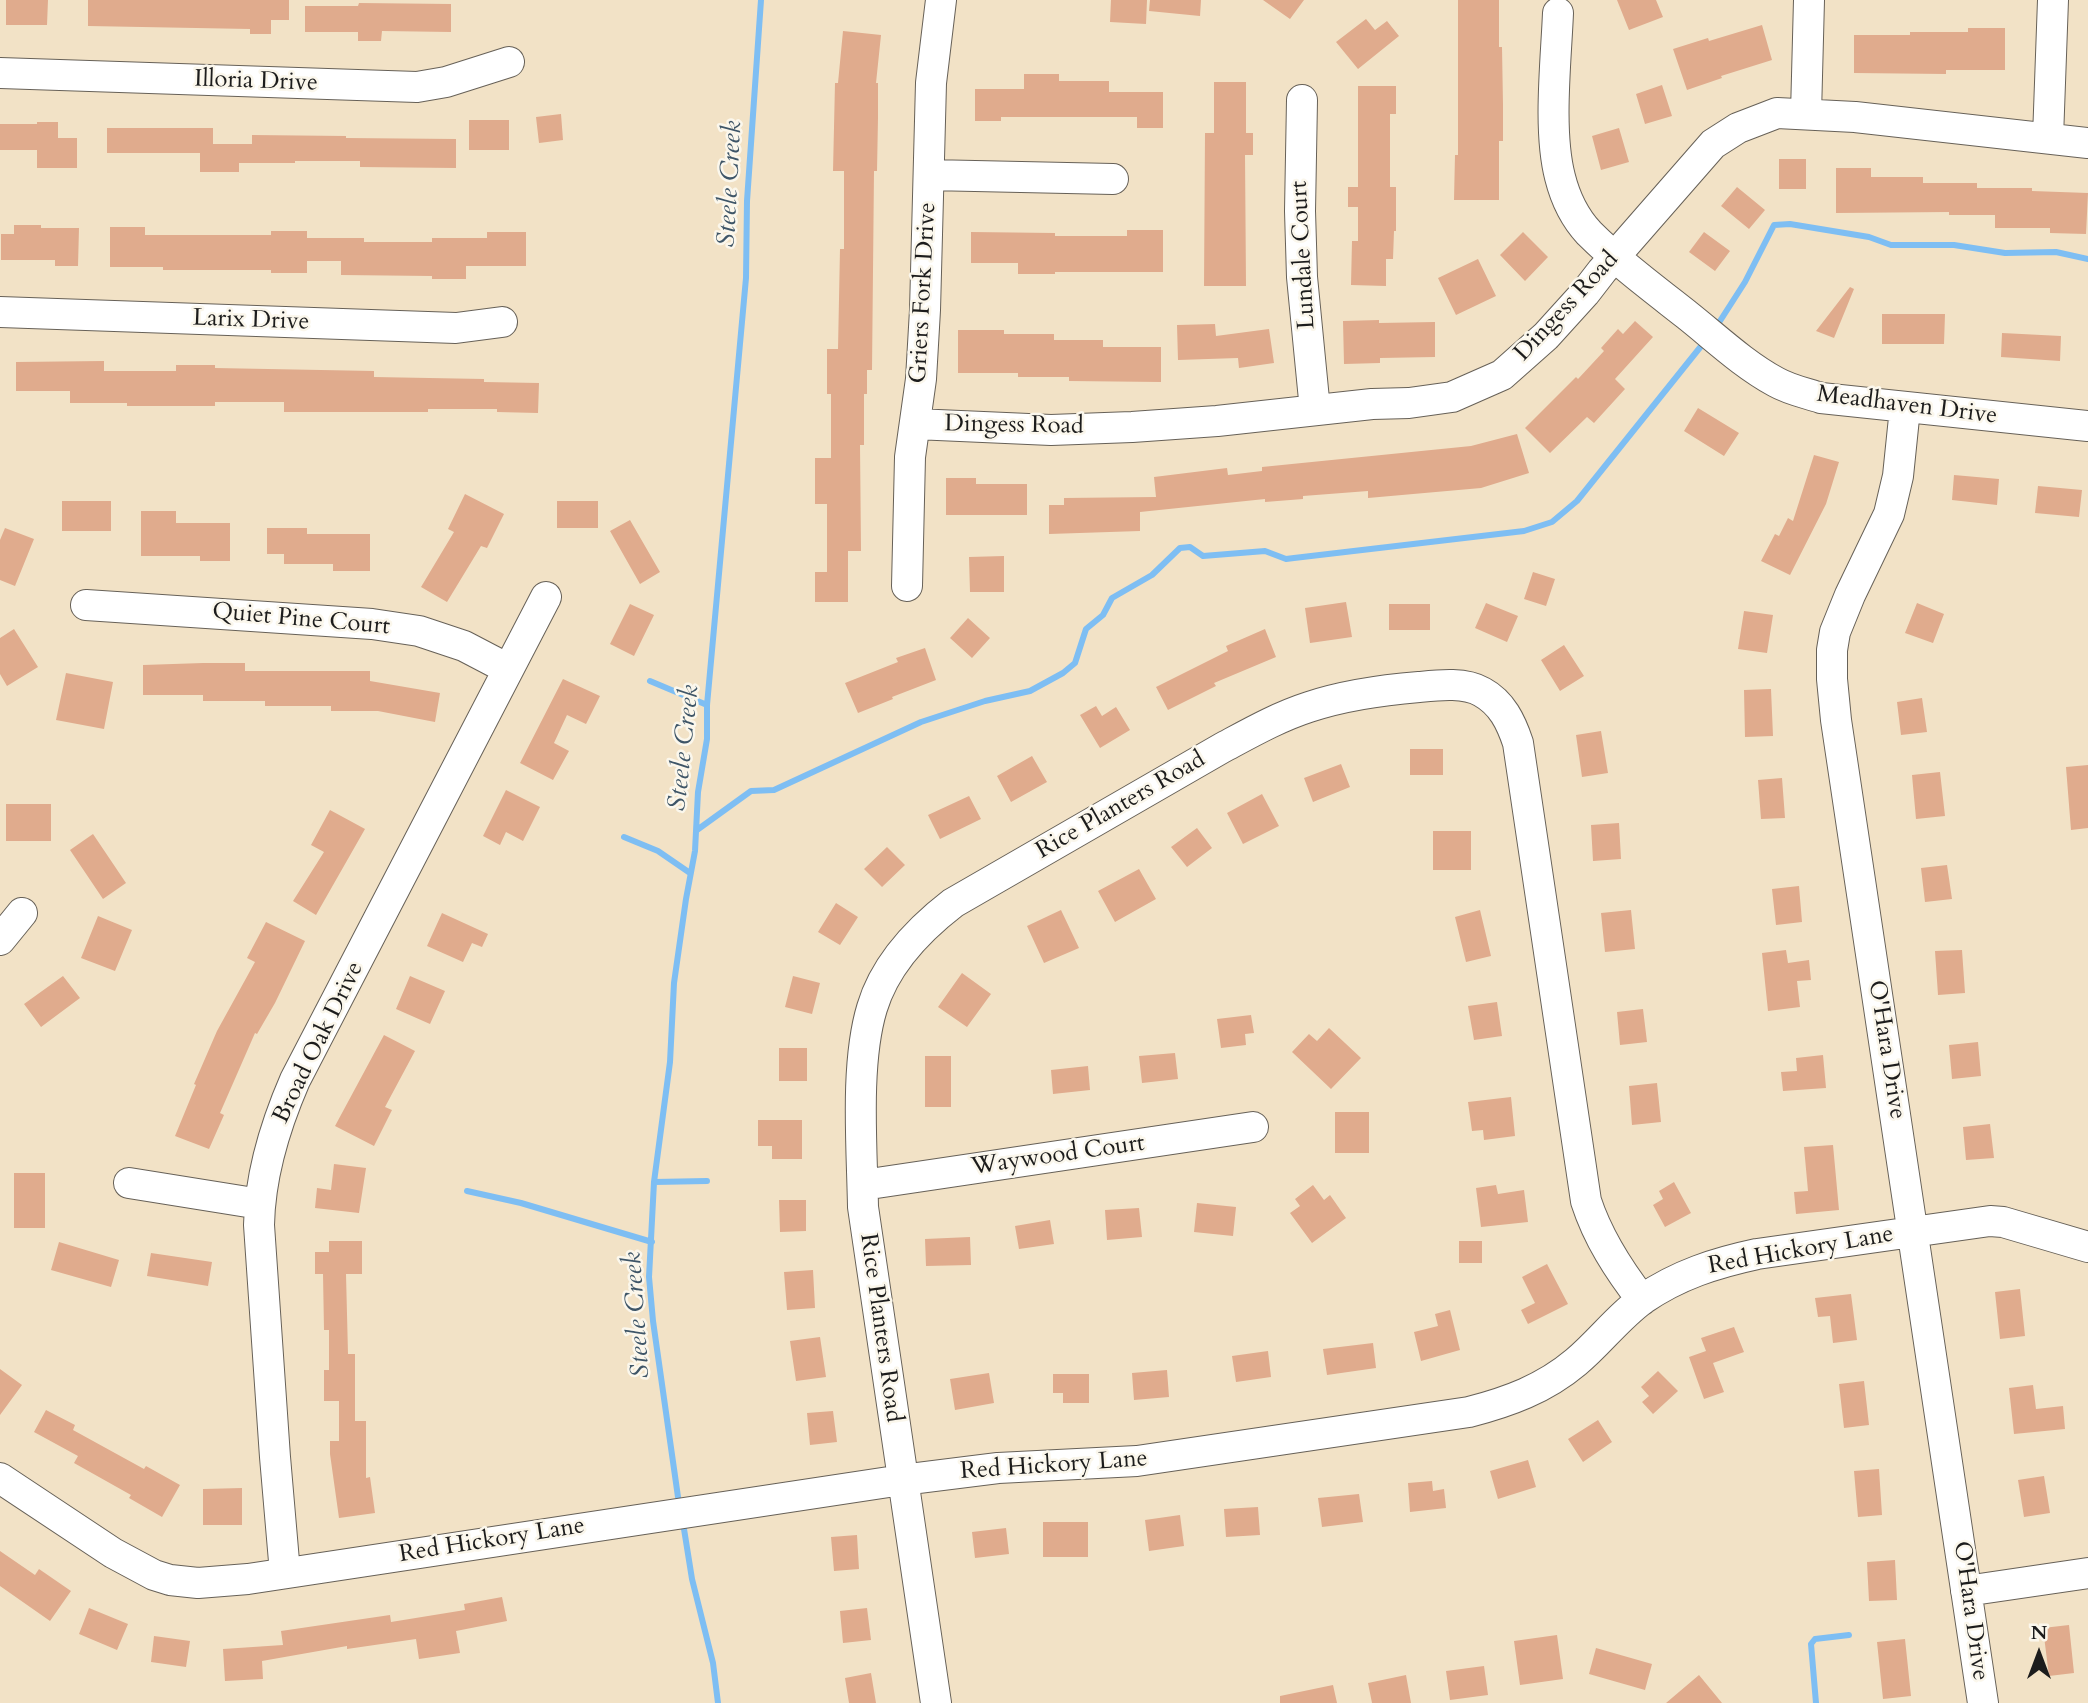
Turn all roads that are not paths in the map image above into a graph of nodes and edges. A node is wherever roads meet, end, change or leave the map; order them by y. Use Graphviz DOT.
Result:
graph roads {
  1 [pos="941,0"];
  2 [pos="1809,0"];
  3 [pos="2053,0"];
  4 [pos="1558,13"];
  5 [pos="509,62"];
  6 [pos="0,73"];
  7 [pos="1302,100"];
  8 [pos="1806,114"];
  9 [pos="2048,138"];
  10 [pos="2088,143"];
  11 [pos="929,175"];
  12 [pos="1113,178"];
  13 [pos="1615,257"];
  14 [pos="0,312"];
  15 [pos="502,322"];
  16 [pos="1905,408"];
  17 [pos="1315,410"];
  18 [pos="915,424"];
  19 [pos="2088,426"];
  20 [pos="907,586"];
  21 [pos="546,597"];
  22 [pos="86,605"];
  23 [pos="508,669"];
  24 [pos="22,913"];
  25 [pos="0,940"];
  26 [pos="1253,1127"];
  27 [pos="129,1183"];
  28 [pos="863,1185"];
  29 [pos="260,1204"];
  30 [pos="1913,1231"];
  31 [pos="2088,1247"];
  32 [pos="1642,1300"];
  33 [pos="0,1478"];
  34 [pos="902,1480"];
  35 [pos="285,1573"];
  36 [pos="2088,1573"];
  37 [pos="1966,1591"];
  38 [pos="936,1703"];
  39 [pos="1983,1703"];
  1 -- 11 [label="street, Griers Fork Drive"];
  2 -- 8 [label="street"];
  3 -- 9 [label="street"];
  4 -- 13 [label="street, Meadhaven Drive"];
  5 -- 6 [label="street, Illoria Drive"];
  7 -- 17 [label="street, Lundale Court"];
  8 -- 9 [label="street, Dingess Road"];
  8 -- 13 [label="street, Dingess Road"];
  9 -- 10 [label="street, Dingess Road"];
  11 -- 12 [label="street"];
  11 -- 18 [label="street, Griers Fork Drive"];
  13 -- 16 [label="street, Meadhaven Drive"];
  13 -- 17 [label="street, Dingess Road"];
  14 -- 15 [label="street, Larix Drive"];
  16 -- 19 [label="street, Meadhaven Drive"];
  16 -- 30 [label="street, O'Hara Drive"];
  17 -- 18 [label="street, Dingess Road"];
  18 -- 20 [label="street, Griers Fork Drive"];
  21 -- 23 [label="street, Broad Oak Drive"];
  22 -- 23 [label="street, Quiet Pine Court"];
  23 -- 29 [label="street, Broad Oak Drive"];
  24 -- 25 [label="street"];
  26 -- 28 [label="street, Waywood Court"];
  27 -- 29 [label="street"];
  28 -- 32 [label="street, Rice Planters Road"];
  28 -- 34 [label="street, Rice Planters Road"];
  29 -- 35 [label="street, Broad Oak Drive"];
  30 -- 31 [label="street, Red Hickory Lane"];
  30 -- 32 [label="street, Red Hickory Lane"];
  30 -- 37 [label="street, O'Hara Drive"];
  32 -- 34 [label="street, Red Hickory Lane"];
  33 -- 35 [label="street, Red Hickory Lane"];
  34 -- 35 [label="street, Red Hickory Lane"];
  34 -- 38 [label="street, Rice Planters Road"];
  36 -- 37 [label="street"];
  37 -- 39 [label="street, O'Hara Drive"];
}
